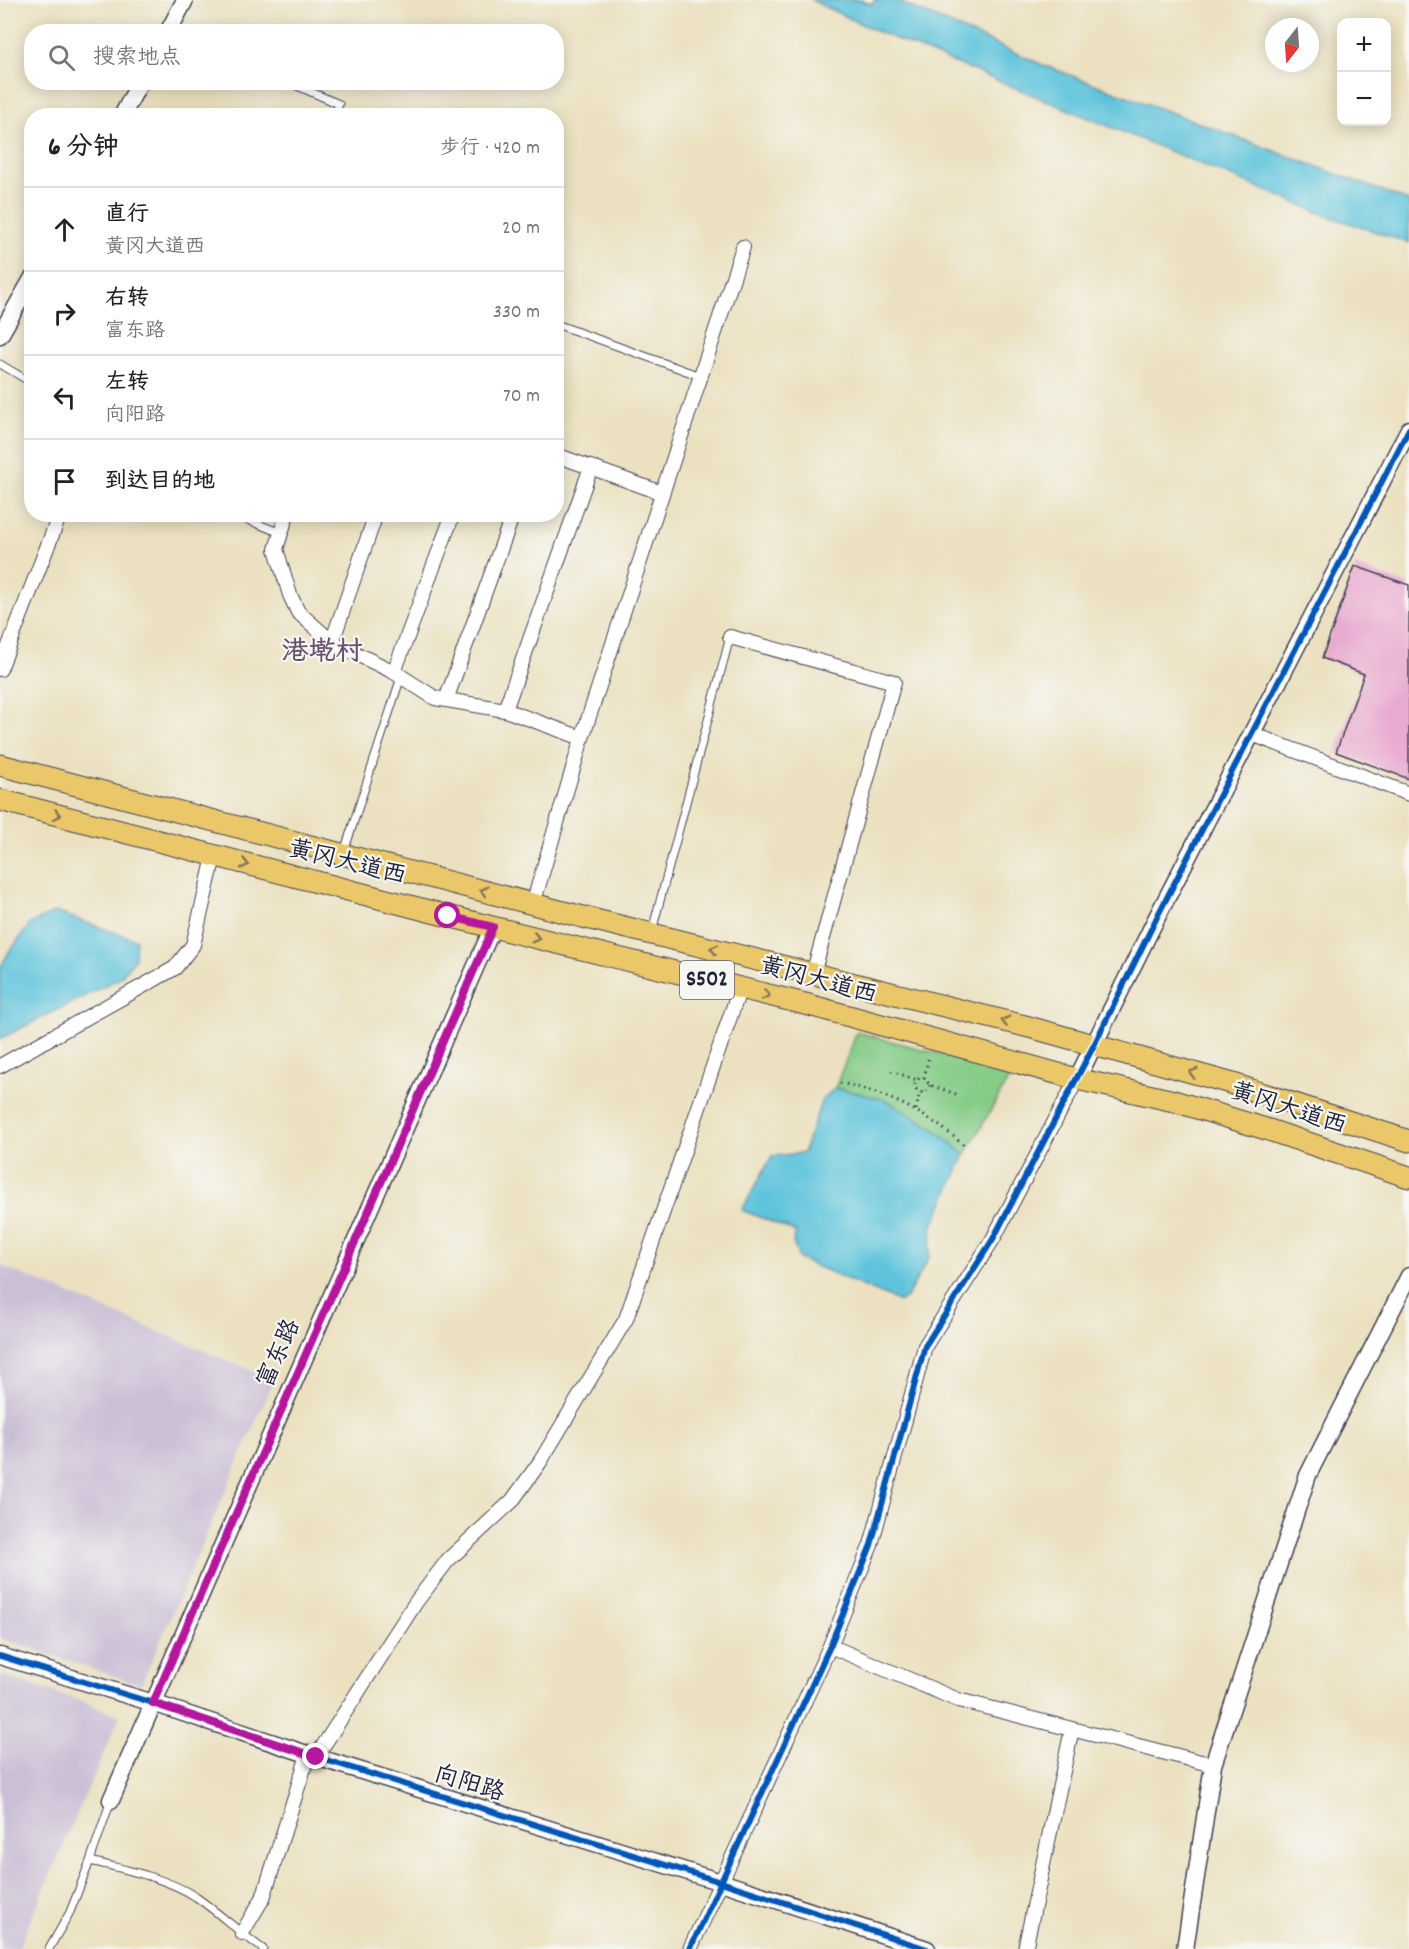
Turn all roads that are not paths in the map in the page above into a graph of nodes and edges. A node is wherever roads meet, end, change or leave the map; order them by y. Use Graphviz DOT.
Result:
graph roads {
  1 [pos="185,0"];
  2 [pos="172,24"];
  3 [pos="136,90"];
  4 [pos="307,90"];
  5 [pos="126,108"];
  6 [pos="337,108"];
  7 [pos="743,247"];
  8 [pos="24,293"];
  9 [pos="564,327"];
  10 [pos="0,335"];
  11 [pos="0,364"];
  12 [pos="700,376"];
  13 [pos="24,379"];
  14 [pos="1409,429"];
  15 [pos="564,458"];
  16 [pos="591,467"];
  17 [pos="662,494"];
  18 [pos="57,522"];
  19 [pos="253,522"];
  20 [pos="284,522"];
  21 [pos="373,522"];
  22 [pos="450,522"];
  23 [pos="510,522"];
  24 [pos="281,533"];
  25 [pos="730,637"];
  26 [pos="332,642"];
  27 [pos="0,669"];
  28 [pos="398,674"];
  29 [pos="446,700"];
  30 [pos="505,710"];
  31 [pos="1252,734"];
  32 [pos="582,738"];
  33 [pos="0,765"];
  34 [pos="1409,794"];
  35 [pos="0,800"];
  36 [pos="343,854"];
  37 [pos="214,856"];
  38 [pos="533,904"];
  39 [pos="493,927"];
  40 [pos="651,933"];
  41 [pos="813,974"];
  42 [pos="740,988"];
  43 [pos="1094,1045"];
  44 [pos="0,1066"];
  45 [pos="1077,1079"];
  46 [pos="1409,1141"];
  47 [pos="1409,1177"];
  48 [pos="1409,1276"];
  49 [pos="830,1646"];
  50 [pos="0,1656"];
  51 [pos="153,1703"];
  52 [pos="1072,1729"];
  53 [pos="312,1756"];
  54 [pos="1213,1765"];
  55 [pos="111,1800"];
  56 [pos="90,1861"];
  57 [pos="721,1881"];
  58 [pos="242,1933"];
  59 [pos="49,1949"];
  60 [pos="263,1949"];
  61 [pos="690,1949"];
  62 [pos="927,1949"];
  63 [pos="1025,1949"];
  64 [pos="1185,1949"];
  1 -- 2 [label="street"];
  3 -- 5 [label="street"];
  4 -- 6 [label="lane"];
  7 -- 12 [label="street"];
  8 -- 10 [label="street"];
  9 -- 12 [label="lane"];
  11 -- 13 [label="lane"];
  12 -- 17 [label="street"];
  14 -- 31 [label="street"];
  15 -- 16 [label="street"];
  16 -- 17 [label="street"];
  16 -- 30 [label="street"];
  17 -- 32 [label="street"];
  18 -- 27 [label="street"];
  19 -- 24 [label="lane"];
  20 -- 24 [label="street"];
  21 -- 26 [label="street"];
  22 -- 28 [label="street"];
  23 -- 29 [label="street"];
  24 -- 26 [label="street"];
  25 -- 40 [label="lane"];
  25 -- 41 [label="street"];
  26 -- 28 [label="street"];
  28 -- 29 [label="street"];
  28 -- 36 [label="lane"];
  29 -- 30 [label="street"];
  30 -- 32 [label="street"];
  31 -- 34 [label="street"];
  31 -- 43 [label="street"];
  32 -- 38 [label="street"];
  33 -- 36 [label="main road, 黄冈大道西 / S502"];
  35 -- 37 [label="main road, 黄冈大道西 / S502, one-way"];
  38 -- 36 [label="main road, 黄冈大道西 / S502, one-way"];
  37 -- 39 [label="main road, 黄冈大道西 / S502, one-way"];
  37 -- 44 [label="street"];
  38 -- 40 [label="main road, 黄冈大道西 / S502"];
  39 -- 42 [label="main road, 黄冈大道西 / S502, one-way"];
  39 -- 51 [label="street, 富东路"];
  41 -- 40 [label="main road, 黄冈大道西 / S502, one-way"];
  43 -- 41 [label="main road, 黄冈大道西 / S502, one-way"];
  42 -- 45 [label="main road, 黄冈大道西 / S502, one-way"];
  42 -- 53 [label="street"];
  43 -- 45 [label="street"];
  46 -- 43 [label="main road, 黄冈大道西 / S502, one-way"];
  45 -- 47 [label="main road, 黄冈大道西 / S502"];
  45 -- 49 [label="street"];
  48 -- 54 [label="street"];
  49 -- 52 [label="street"];
  49 -- 57 [label="street"];
  50 -- 51 [label="street, 向阳路"];
  51 -- 53 [label="street, 向阳路"];
  51 -- 55 [label="street, 富东路"];
  52 -- 54 [label="street"];
  52 -- 63 [label="street"];
  53 -- 57 [label="street, 向阳路"];
  53 -- 58 [label="street"];
  54 -- 64 [label="street"];
  55 -- 56 [label="lane"];
  56 -- 58 [label="lane"];
  56 -- 59 [label="lane"];
  57 -- 61 [label="street"];
  57 -- 62 [label="street, 向阳路"];
  58 -- 60 [label="lane"];
}
